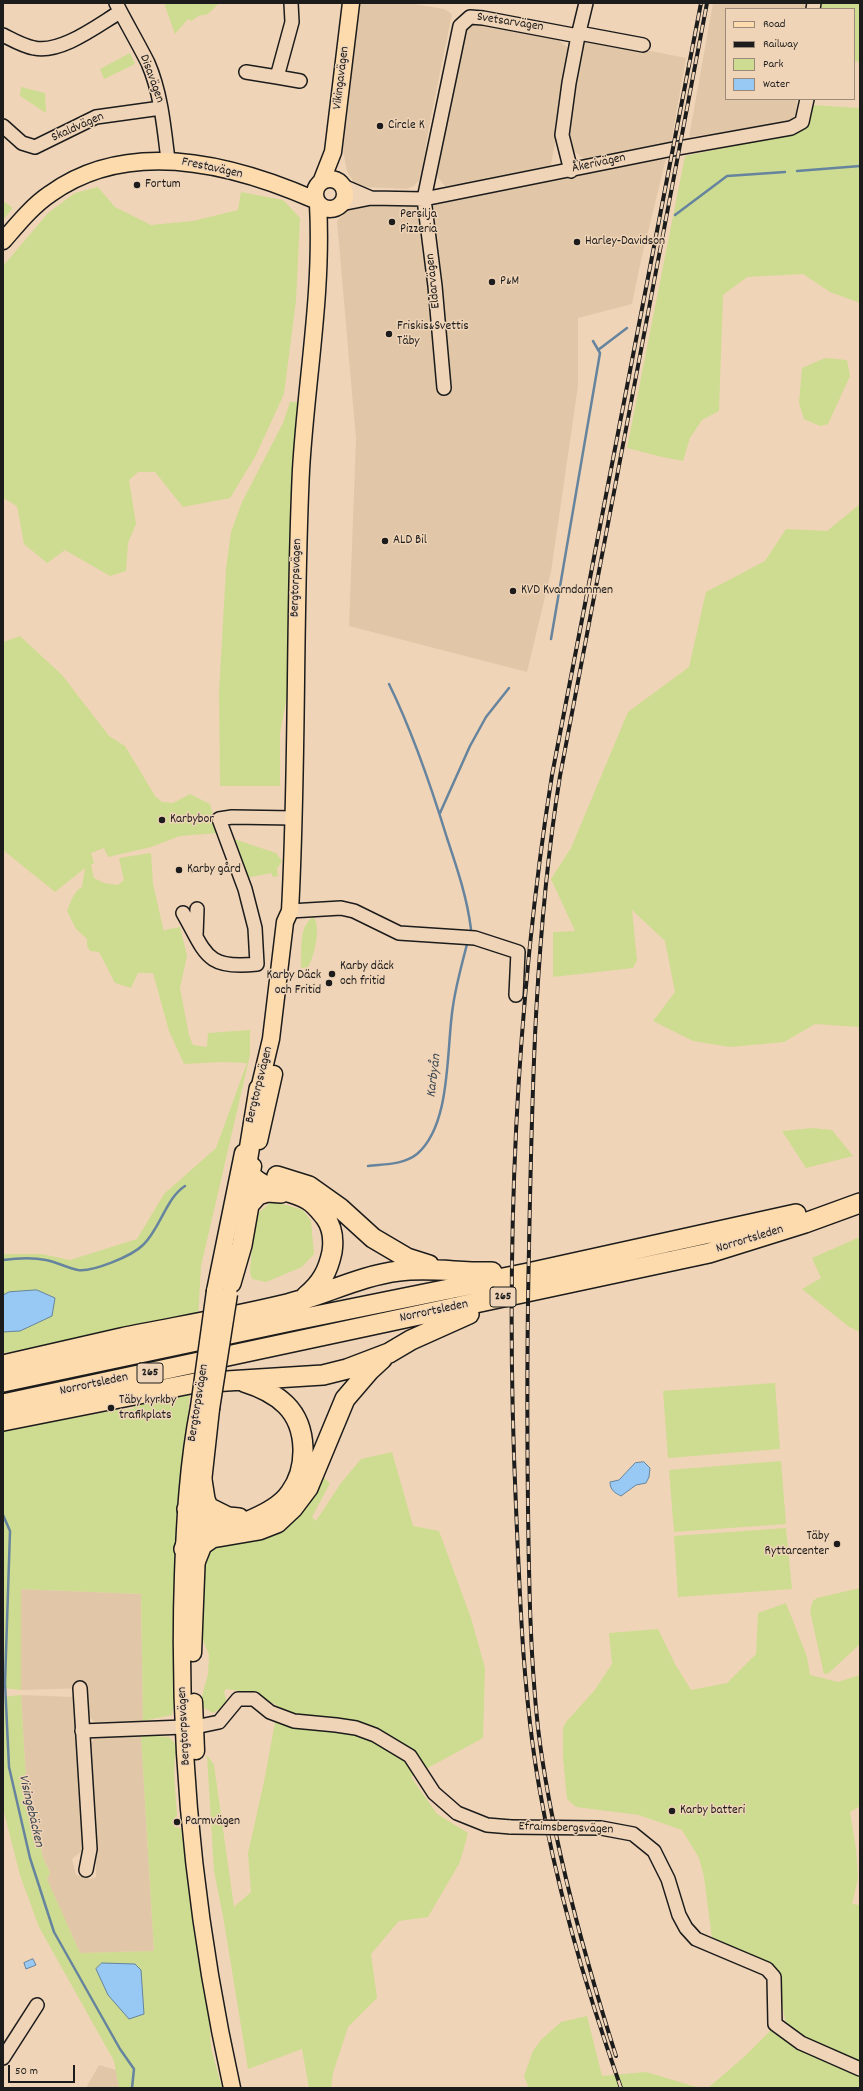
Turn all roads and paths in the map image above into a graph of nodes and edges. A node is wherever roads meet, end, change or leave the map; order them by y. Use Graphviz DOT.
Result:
graph roads {
  1 [pos="291,3"];
  2 [pos="351,3"];
  3 [pos="586,3"];
  4 [pos="118,7"];
  5 [pos="579,34"];
  6 [pos="3,35"];
  7 [pos="643,45"];
  8 [pos="246,72"];
  9 [pos="277,76"];
  10 [pos="300,81"];
  11 [pos="807,100"];
  12 [pos="161,108"];
  13 [pos="3,126"];
  14 [pos="333,152"];
  15 [pos="168,160"];
  16 [pos="570,171"];
  17 [pos="320,182"];
  18 [pos="279,184"];
  19 [pos="342,185"];
  20 [pos="370,198"];
  21 [pos="424,198"];
  22 [pos="317,202"];
  23 [pos="338,206"];
  24 [pos="3,241"];
  25 [pos="320,245"];
  26 [pos="444,388"];
  27 [pos="294,818"];
  28 [pos="197,909"];
  29 [pos="290,911"];
  30 [pos="183,913"];
  31 [pos="196,936"];
  32 [pos="516,995"];
  33 [pos="259,1089"];
  34 [pos="246,1173"];
  35 [pos="860,1192"];
  36 [pos="292,1194"];
  37 [pos="860,1203"];
  38 [pos="709,1253"];
  39 [pos="598,1257"];
  40 [pos="444,1270"];
  41 [pos="225,1289"];
  42 [pos="298,1302"];
  43 [pos="389,1353"];
  44 [pos="3,1365"];
  45 [pos="227,1380"];
  46 [pos="3,1382"];
  47 [pos="3,1404"];
  48 [pos="205,1408"];
  49 [pos="3,1422"];
  50 [pos="202,1480"];
  51 [pos="187,1509"];
  52 [pos="260,1515"];
  53 [pos="198,1527"];
  54 [pos="233,1536"];
  55 [pos="190,1554"];
  56 [pos="80,1688"];
  57 [pos="190,1727"];
  58 [pos="82,1732"];
  59 [pos="86,1870"];
  60 [pos="37,2005"];
  61 [pos="3,2058"];
  62 [pos="860,2069"];
  63 [pos="232,2088"];
  1 -- 9 [label="street"];
  2 -- 14 [label="main road, Vikingavägen"];
  3 -- 5 [label="street"];
  4 -- 6 [label="street"];
  4 -- 12 [label="street, Disavägen"];
  5 -- 7 [label="street, Svetsarvägen"];
  5 -- 16 [label="street"];
  5 -- 21 [label="street, Svetsarvägen"];
  8 -- 9 [label="street"];
  9 -- 10 [label="street"];
  11 -- 16 [label="street, Åkerivägen"];
  12 -- 13 [label="street, Skaldvägen"];
  12 -- 15 [label="street, Disavägen"];
  14 -- 17 [label="main road, Vikingavägen"];
  14 -- 19 [label="main road, Vikingavägen"];
  15 -- 18 [label="main road, Frestavägen"];
  15 -- 24 [label="main road, Frestavägen"];
  16 -- 21 [label="street, Åkerivägen"];
  17 -- 18 [label="main road, Frestavägen"];
  17 -- 19 [label="main road"];
  17 -- 22 [label="main road"];
  18 -- 22 [label="main road, Frestavägen"];
  19 -- 20 [label="street, Åkerivägen"];
  19 -- 23 [label="main road"];
  20 -- 21 [label="street, Åkerivägen"];
  20 -- 23 [label="street, Åkerivägen"];
  21 -- 26 [label="street, Eldarvägen"];
  22 -- 23 [label="main road"];
  22 -- 25 [label="main road, Bergtorpsvägen"];
  23 -- 25 [label="main road, Bergtorpsvägen"];
  25 -- 27 [label="main road, Bergtorpsvägen"];
  27 -- 29 [label="main road, Bergtorpsvägen"];
  27 -- 31 [label="street"];
  28 -- 31 [label="street"];
  29 -- 32 [label="street"];
  29 -- 33 [label="main road, Bergtorpsvägen"];
  29 -- 34 [label="main road, Bergtorpsvägen"];
  30 -- 31 [label="street"];
  33 -- 34 [label="highway"];
  34 -- 36 [label="highway"];
  34 -- 40 [label="highway"];
  34 -- 41 [label="main road, Bergtorpsvägen"];
  35 -- 39 [label="highway, Norrortsleden / 265"];
  36 -- 41 [label="highway"];
  36 -- 42 [label="highway"];
  37 -- 38 [label="highway, Norrortsleden / 265"];
  38 -- 43 [label="highway"];
  38 -- 47 [label="highway, Norrortsleden / 265"];
  39 -- 40 [label="highway"];
  39 -- 46 [label="highway, Norrortsleden / 265"];
  40 -- 42 [label="highway"];
  41 -- 48 [label="main road, Bergtorpsvägen, bridge"];
  42 -- 44 [label="highway"];
  43 -- 45 [label="highway"];
  43 -- 54 [label="highway"];
  45 -- 49 [label="highway"];
  45 -- 52 [label="highway"];
  48 -- 50 [label="main road, Bergtorpsvägen"];
  48 -- 51 [label="main road, Bergtorpsvägen"];
  50 -- 52 [label="highway"];
  50 -- 53 [label="main road, Bergtorpsvägen"];
  51 -- 53 [label="highway"];
  51 -- 55 [label="main road, Bergtorpsvägen"];
  52 -- 53 [label="highway"];
  53 -- 54 [label="highway"];
  53 -- 55 [label="highway"];
  54 -- 55 [label="highway"];
  55 -- 57 [label="main road, Bergtorpsvägen"];
  56 -- 58 [label="street"];
  57 -- 58 [label="street"];
  57 -- 62 [label="street, Efraimsbergsvägen, bridge"];
  57 -- 63 [label="main road, Bergtorpsvägen"];
  58 -- 59 [label="street"];
  60 -- 61 [label="street"];
}
